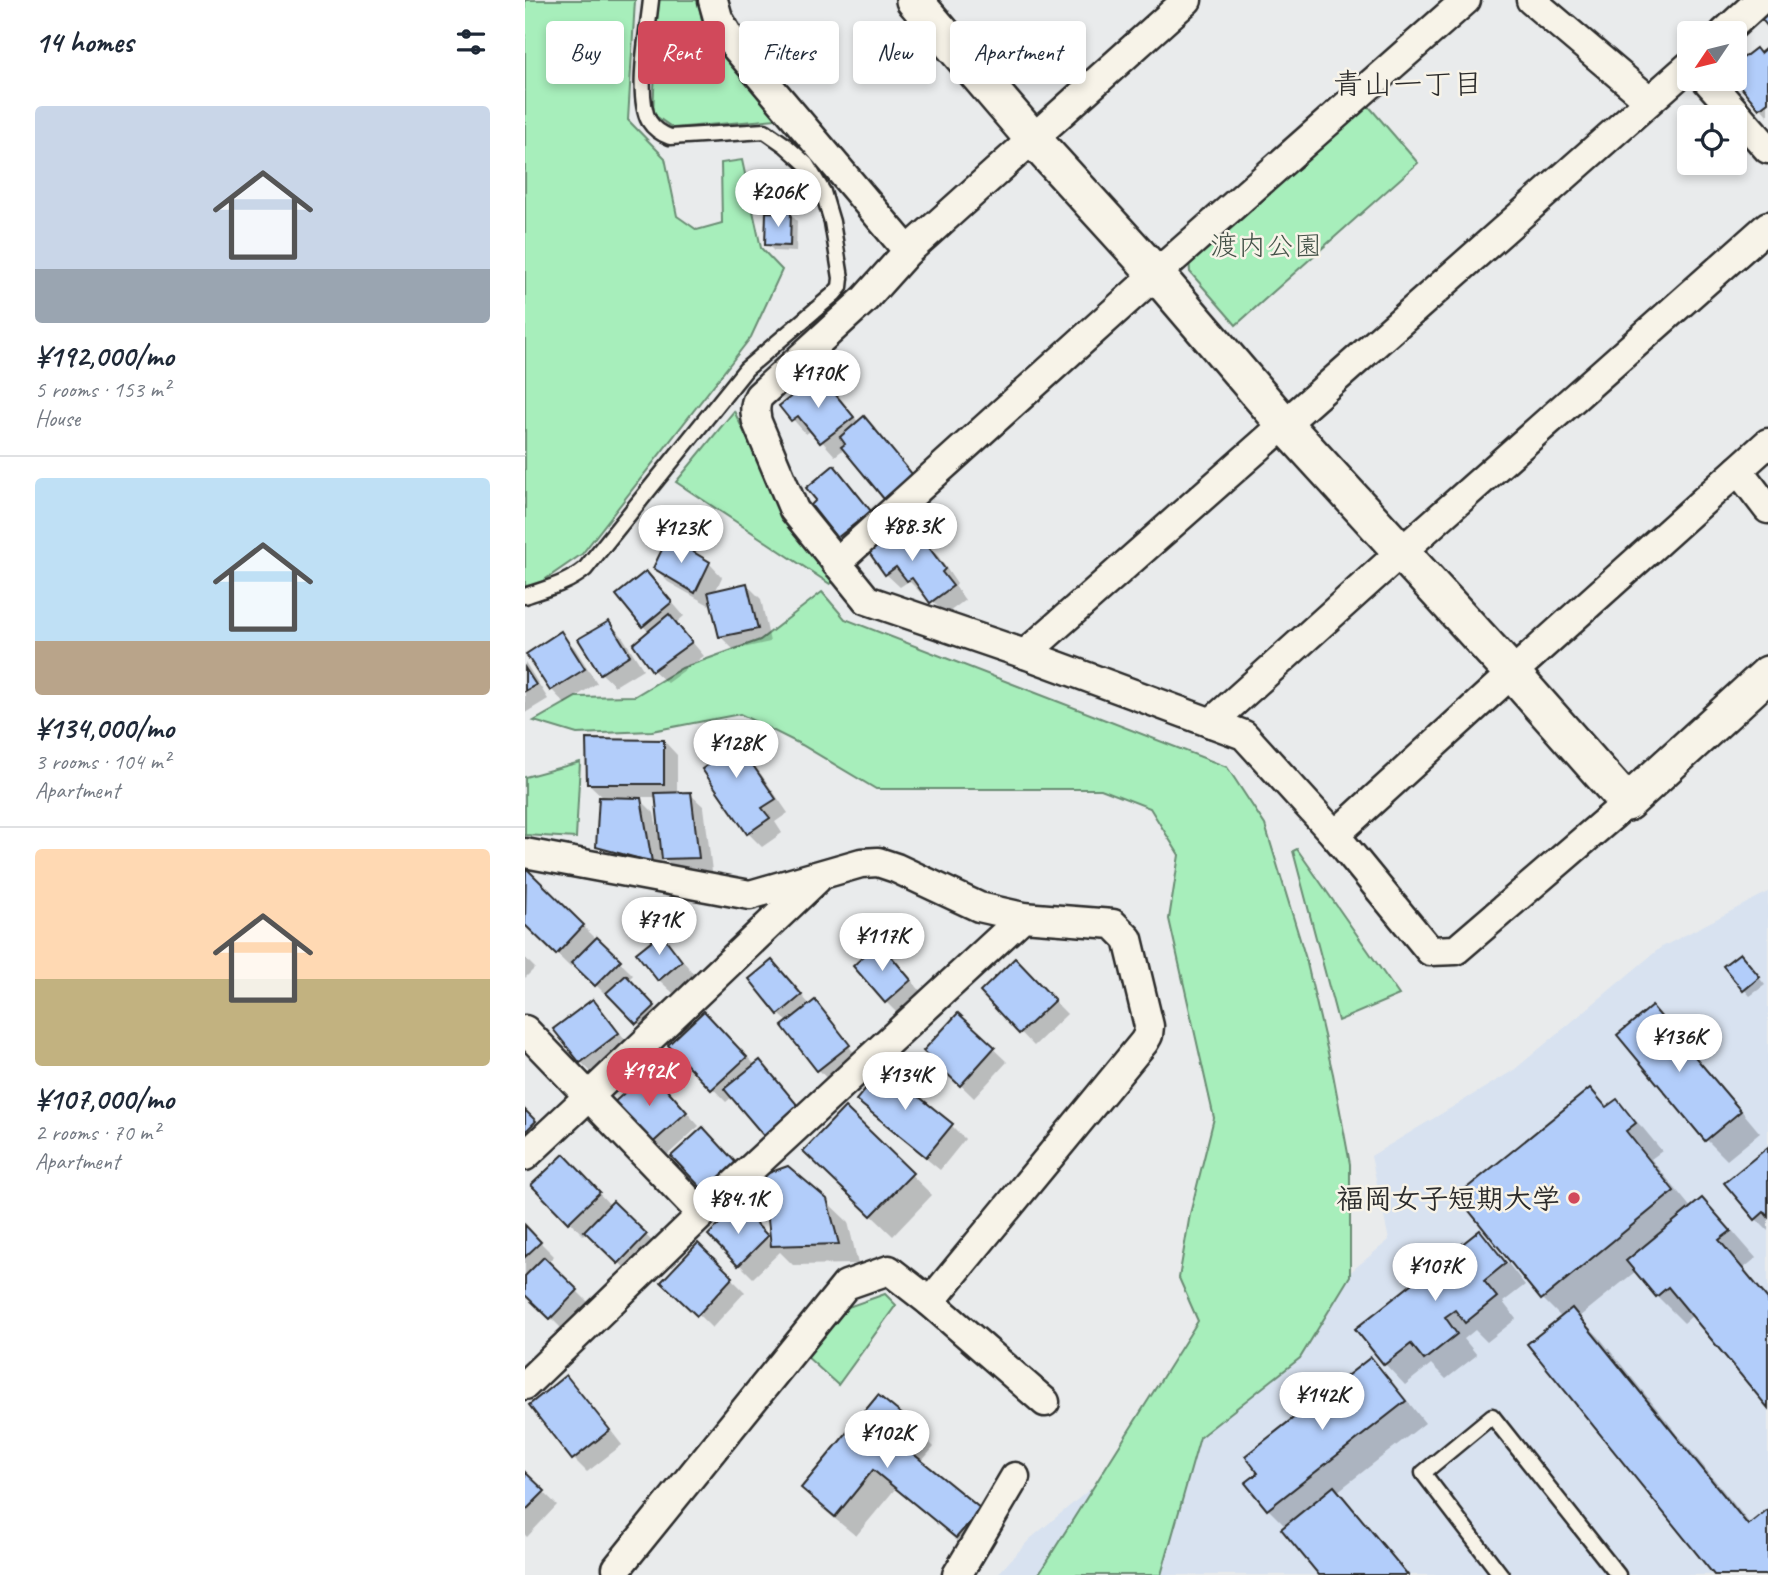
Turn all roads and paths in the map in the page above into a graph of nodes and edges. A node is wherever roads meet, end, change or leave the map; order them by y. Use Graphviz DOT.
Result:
graph roads {
  1 [pos="651,0"];
  2 [pos="713,0"];
  3 [pos="1187,0"];
  4 [pos="1466,0"];
  5 [pos="1531,0"];
  6 [pos="1760,0"];
  7 [pos="927,4"];
  8 [pos="1737,21"];
  9 [pos="1677,76"];
  10 [pos="1717,91"];
  11 [pos="1649,100"];
  12 [pos="1033,139"];
  13 [pos="1768,149"];
  14 [pos="1768,226"];
  15 [pos="908,251"];
  16 [pos="1156,274"];
  17 [pos="1286,425"];
  18 [pos="1768,443"];
  19 [pos="1738,470"];
  20 [pos="1768,509"];
  21 [pos="1401,552"];
  22 [pos="836,563"];
  23 [pos="525,596"];
  24 [pos="1025,654"];
  25 [pos="1512,673"];
  26 [pos="1768,674"];
  27 [pos="1211,723"];
  28 [pos="1627,803"];
  29 [pos="1335,835"];
  30 [pos="525,853"];
  31 [pos="822,874"];
  32 [pos="1023,917"];
  33 [pos="525,1030"];
  34 [pos="589,1097"];
  35 [pos="525,1156"];
  36 [pos="702,1214"];
  37 [pos="930,1302"];
  38 [pos="525,1385"];
  39 [pos="1045,1402"];
  40 [pos="1015,1477"];
  41 [pos="617,1568"];
  42 [pos="957,1575"];
  43 [pos="1501,1575"];
  44 [pos="1618,1575"];
  1 -- 23 [label="lane"];
  2 -- 15 [label="street"];
  3 -- 12 [label="street"];
  4 -- 16 [label="street"];
  5 -- 11 [label="street"];
  6 -- 8 [label="street"];
  7 -- 12 [label="street"];
  9 -- 11 [label="street"];
  10 -- 13 [label="street"];
  11 -- 17 [label="street"];
  12 -- 15 [label="street"];
  12 -- 16 [label="street"];
  14 -- 21 [label="street"];
  15 -- 22 [label="street"];
  16 -- 17 [label="street"];
  16 -- 22 [label="street"];
  17 -- 21 [label="street"];
  17 -- 24 [label="street"];
  18 -- 19 [label="street"];
  19 -- 20 [label="street"];
  19 -- 25 [label="street"];
  21 -- 25 [label="street"];
  21 -- 27 [label="street"];
  22 -- 24 [label="street"];
  24 -- 27 [label="street"];
  25 -- 28 [label="street"];
  25 -- 29 [label="street"];
  26 -- 28 [label="street"];
  27 -- 29 [label="street"];
  28 -- 29 [label="street"];
  30 -- 31 [label="street"];
  31 -- 32 [label="street"];
  31 -- 34 [label="street"];
  32 -- 36 [label="street"];
  32 -- 37 [label="street"];
  33 -- 34 [label="street"];
  34 -- 35 [label="street"];
  34 -- 36 [label="street"];
  36 -- 38 [label="street"];
  37 -- 39 [label="street"];
  37 -- 41 [label="street"];
  40 -- 42 [label="street"];
  43 -- 44 [label="lane"];
}
